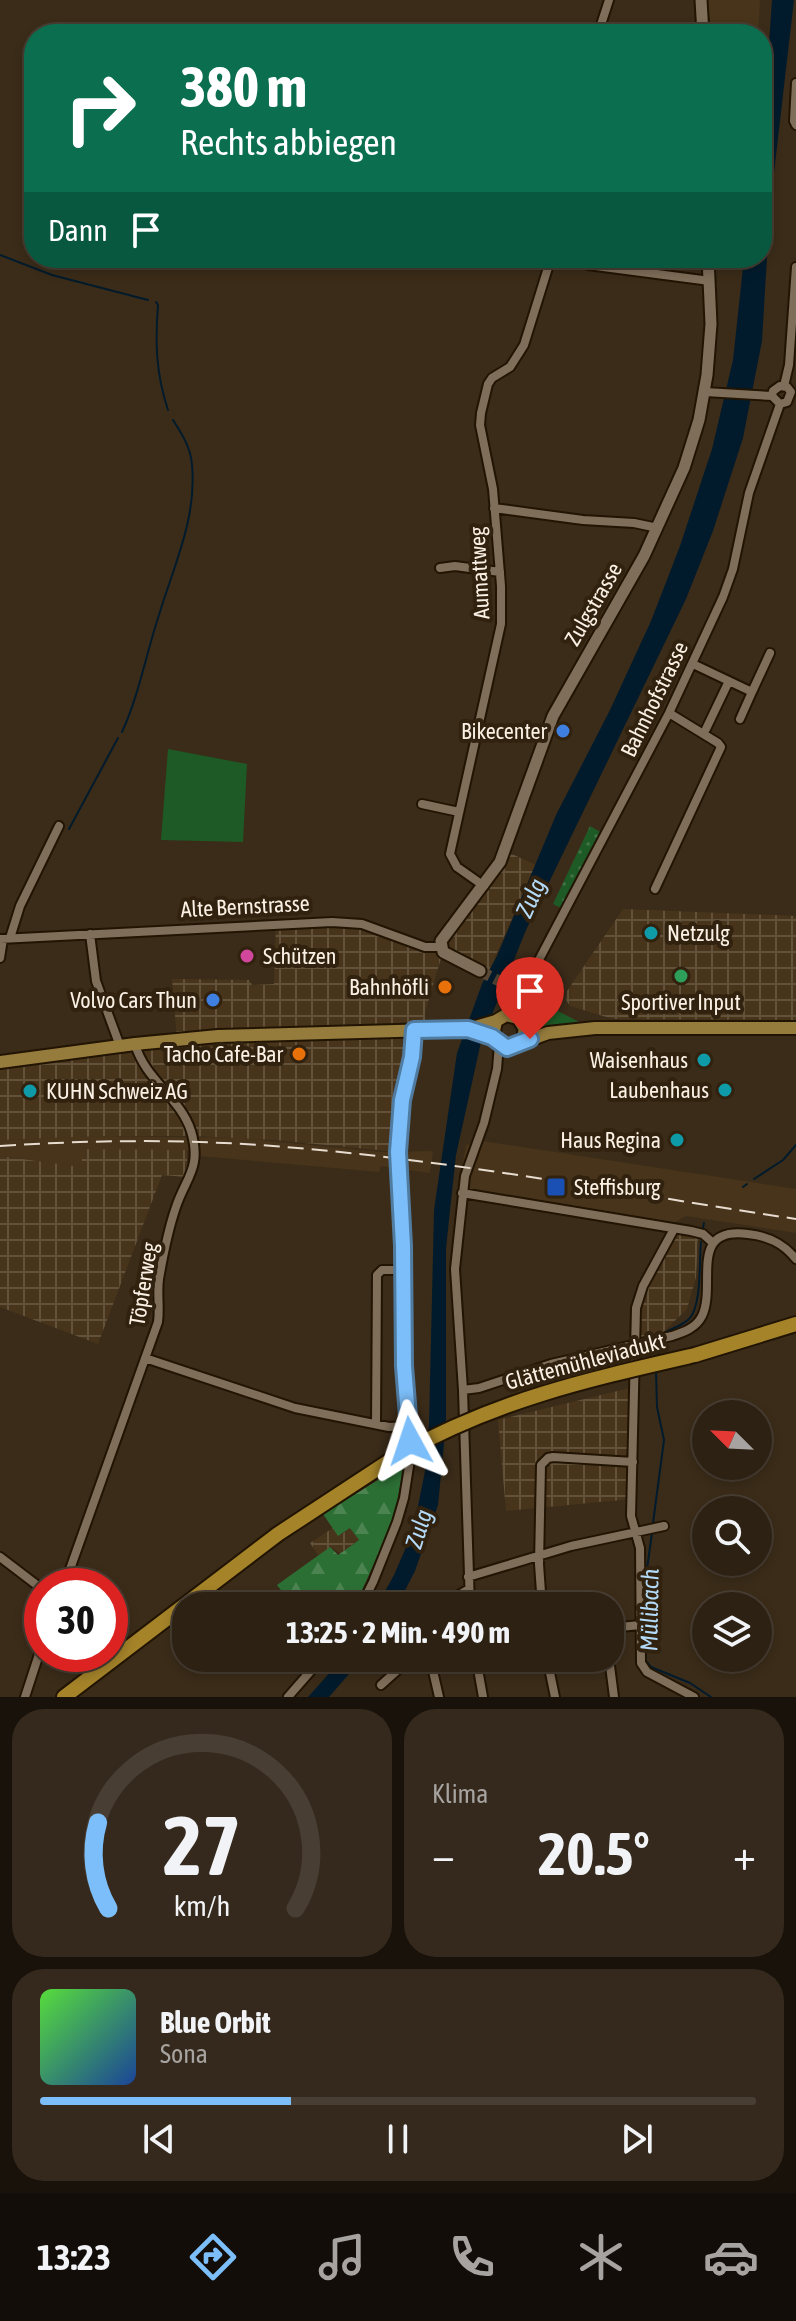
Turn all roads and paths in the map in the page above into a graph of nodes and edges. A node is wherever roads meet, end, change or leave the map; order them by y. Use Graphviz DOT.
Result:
graph roads {
  1 [pos="609,0"];
  2 [pos="701,0"];
  3 [pos="601,24"];
  4 [pos="702,24"];
  5 [pos="796,83"];
  6 [pos="796,125"];
  7 [pos="796,267"];
  8 [pos="548,268"];
  9 [pos="611,268"];
  10 [pos="709,268"];
  11 [pos="710,281"];
  12 [pos="784,386"];
  13 [pos="705,392"];
  14 [pos="794,395"];
  15 [pos="767,396"];
  16 [pos="780,404"];
  17 [pos="494,508"];
  18 [pos="658,528"];
  19 [pos="440,568"];
  20 [pos="500,572"];
  21 [pos="770,653"];
  22 [pos="693,664"];
  23 [pos="729,681"];
  24 [pos="752,692"];
  25 [pos="669,713"];
  26 [pos="740,719"];
  27 [pos="706,729"];
  28 [pos="422,804"];
  29 [pos="459,812"];
  30 [pos="59,826"];
  31 [pos="484,886"];
  32 [pos="655,889"];
  33 [pos="90,934"];
  34 [pos="4,938"];
  35 [pos="440,947"];
  36 [pos="0,958"];
  37 [pos="480,971"];
  38 [pos="516,991"];
  39 [pos="523,1023"];
  40 [pos="796,1028"];
  41 [pos="414,1030"];
  42 [pos="496,1030"];
  43 [pos="548,1033"];
  44 [pos="135,1044"];
  45 [pos="518,1044"];
  46 [pos="120,1046"];
  47 [pos="0,1062"];
  48 [pos="497,1069"];
  49 [pos="462,1193"];
  50 [pos="674,1229"];
  51 [pos="713,1243"];
  52 [pos="796,1259"];
  53 [pos="403,1270"];
  54 [pos="796,1314"];
  55 [pos="789,1325"];
  56 [pos="635,1344"];
  57 [pos="145,1358"];
  58 [pos="463,1390"];
  59 [pos="376,1424"];
  60 [pos="409,1426"];
  61 [pos="633,1462"];
  62 [pos="664,1526"];
  63 [pos="635,1531"];
  64 [pos="540,1556"];
  65 [pos="0,1557"];
  66 [pos="70,1568"];
  67 [pos="24,1575"];
  68 [pos="468,1577"];
  69 [pos="469,1589"];
  70 [pos="368,1592"];
  71 [pos="464,1592"];
  72 [pos="469,1592"];
  73 [pos="541,1592"];
  74 [pos="640,1625"];
  75 [pos="624,1627"];
  76 [pos="33,1672"];
  77 [pos="310,1672"];
  78 [pos="395,1672"];
  79 [pos="433,1672"];
  80 [pos="479,1672"];
  81 [pos="550,1672"];
  82 [pos="611,1672"];
  83 [pos="381,1685"];
  84 [pos="675,1687"];
  85 [pos="25,1697"];
  86 [pos="64,1697"];
  87 [pos="288,1697"];
  88 [pos="439,1697"];
  89 [pos="483,1697"];
  90 [pos="555,1697"];
  91 [pos="614,1697"];
  92 [pos="669,1697"];
  93 [pos="694,1697"];
  1 -- 3 [label="street"];
  2 -- 4 [label="street"];
  5 -- 6 [label="street"];
  7 -- 12 [label="street"];
  8 -- 17 [label="street, Aumattweg"];
  9 -- 11 [label="street"];
  10 -- 11 [label="street, Zulgstrasse"];
  11 -- 13 [label="street, Zulgstrasse"];
  12 -- 14 [label="street"];
  12 -- 15 [label="street"];
  13 -- 15 [label="street"];
  13 -- 18 [label="street, Zulgstrasse"];
  14 -- 16 [label="street"];
  15 -- 16 [label="street"];
  16 -- 22 [label="street, Bahnhofstrasse"];
  17 -- 18 [label="street"];
  17 -- 20 [label="street, Aumattweg"];
  18 -- 31 [label="street, Zulgstrasse"];
  19 -- 20 [label="street"];
  20 -- 29 [label="street, Aumattweg"];
  21 -- 24 [label="street"];
  22 -- 23 [label="street"];
  22 -- 25 [label="street, Bahnhofstrasse"];
  23 -- 24 [label="street"];
  23 -- 27 [label="street"];
  24 -- 26 [label="street"];
  25 -- 32 [label="street"];
  25 -- 38 [label="street, Bahnhofstrasse"];
  28 -- 29 [label="street"];
  29 -- 31 [label="street, Aumattweg"];
  30 -- 34 [label="street"];
  31 -- 35 [label="street, Zulgstrasse"];
  33 -- 34 [label="street, Alte Bernstrasse"];
  33 -- 35 [label="street, Alte Bernstrasse"];
  33 -- 46 [label="street"];
  34 -- 36 [label="street"];
  35 -- 37 [label="street, Alte Bernstrasse"];
  38 -- 39 [label="street"];
  38 -- 42 [label="street"];
  39 -- 42 [label="main road"];
  39 -- 43 [label="main road"];
  39 -- 45 [label="main road"];
  40 -- 43 [label="main road"];
  41 -- 42 [label="main road"];
  41 -- 44 [label="main road"];
  41 -- 53 [label="street"];
  42 -- 45 [label="main road"];
  42 -- 48 [label="street"];
  43 -- 45 [label="main road"];
  44 -- 46 [label="main road"];
  44 -- 57 [label="street, Töpferweg"];
  45 -- 48 [label="street"];
  46 -- 47 [label="main road"];
  48 -- 49 [label="street"];
  49 -- 50 [label="street"];
  49 -- 58 [label="street"];
  50 -- 51 [label="street"];
  50 -- 56 [label="street"];
  51 -- 52 [label="street"];
  51 -- 56 [label="street"];
  53 -- 59 [label="street"];
  53 -- 60 [label="street"];
  54 -- 55 [label="highway, Glättemühleviadukt"];
  55 -- 86 [label="highway, Glättemühleviadukt, bridge"];
  56 -- 58 [label="street"];
  56 -- 61 [label="street"];
  57 -- 59 [label="street"];
  57 -- 66 [label="street, Töpferweg"];
  58 -- 68 [label="street"];
  59 -- 60 [label="street"];
  60 -- 70 [label="street"];
  61 -- 63 [label="street"];
  61 -- 64 [label="street"];
  62 -- 63 [label="street"];
  63 -- 64 [label="street"];
  63 -- 74 [label="street"];
  64 -- 68 [label="street"];
  64 -- 73 [label="street"];
  65 -- 67 [label="street"];
  68 -- 69 [label="street"];
  69 -- 71 [label="street"];
  69 -- 72 [label="street"];
  74 -- 75 [label="street"];
  74 -- 84 [label="street"];
  76 -- 85 [label="street"];
  77 -- 87 [label="street"];
  78 -- 83 [label="street"];
  79 -- 88 [label="street"];
  80 -- 89 [label="street"];
  81 -- 90 [label="street"];
  82 -- 91 [label="street"];
  84 -- 92 [label="street"];
  84 -- 93 [label="street"];
}
